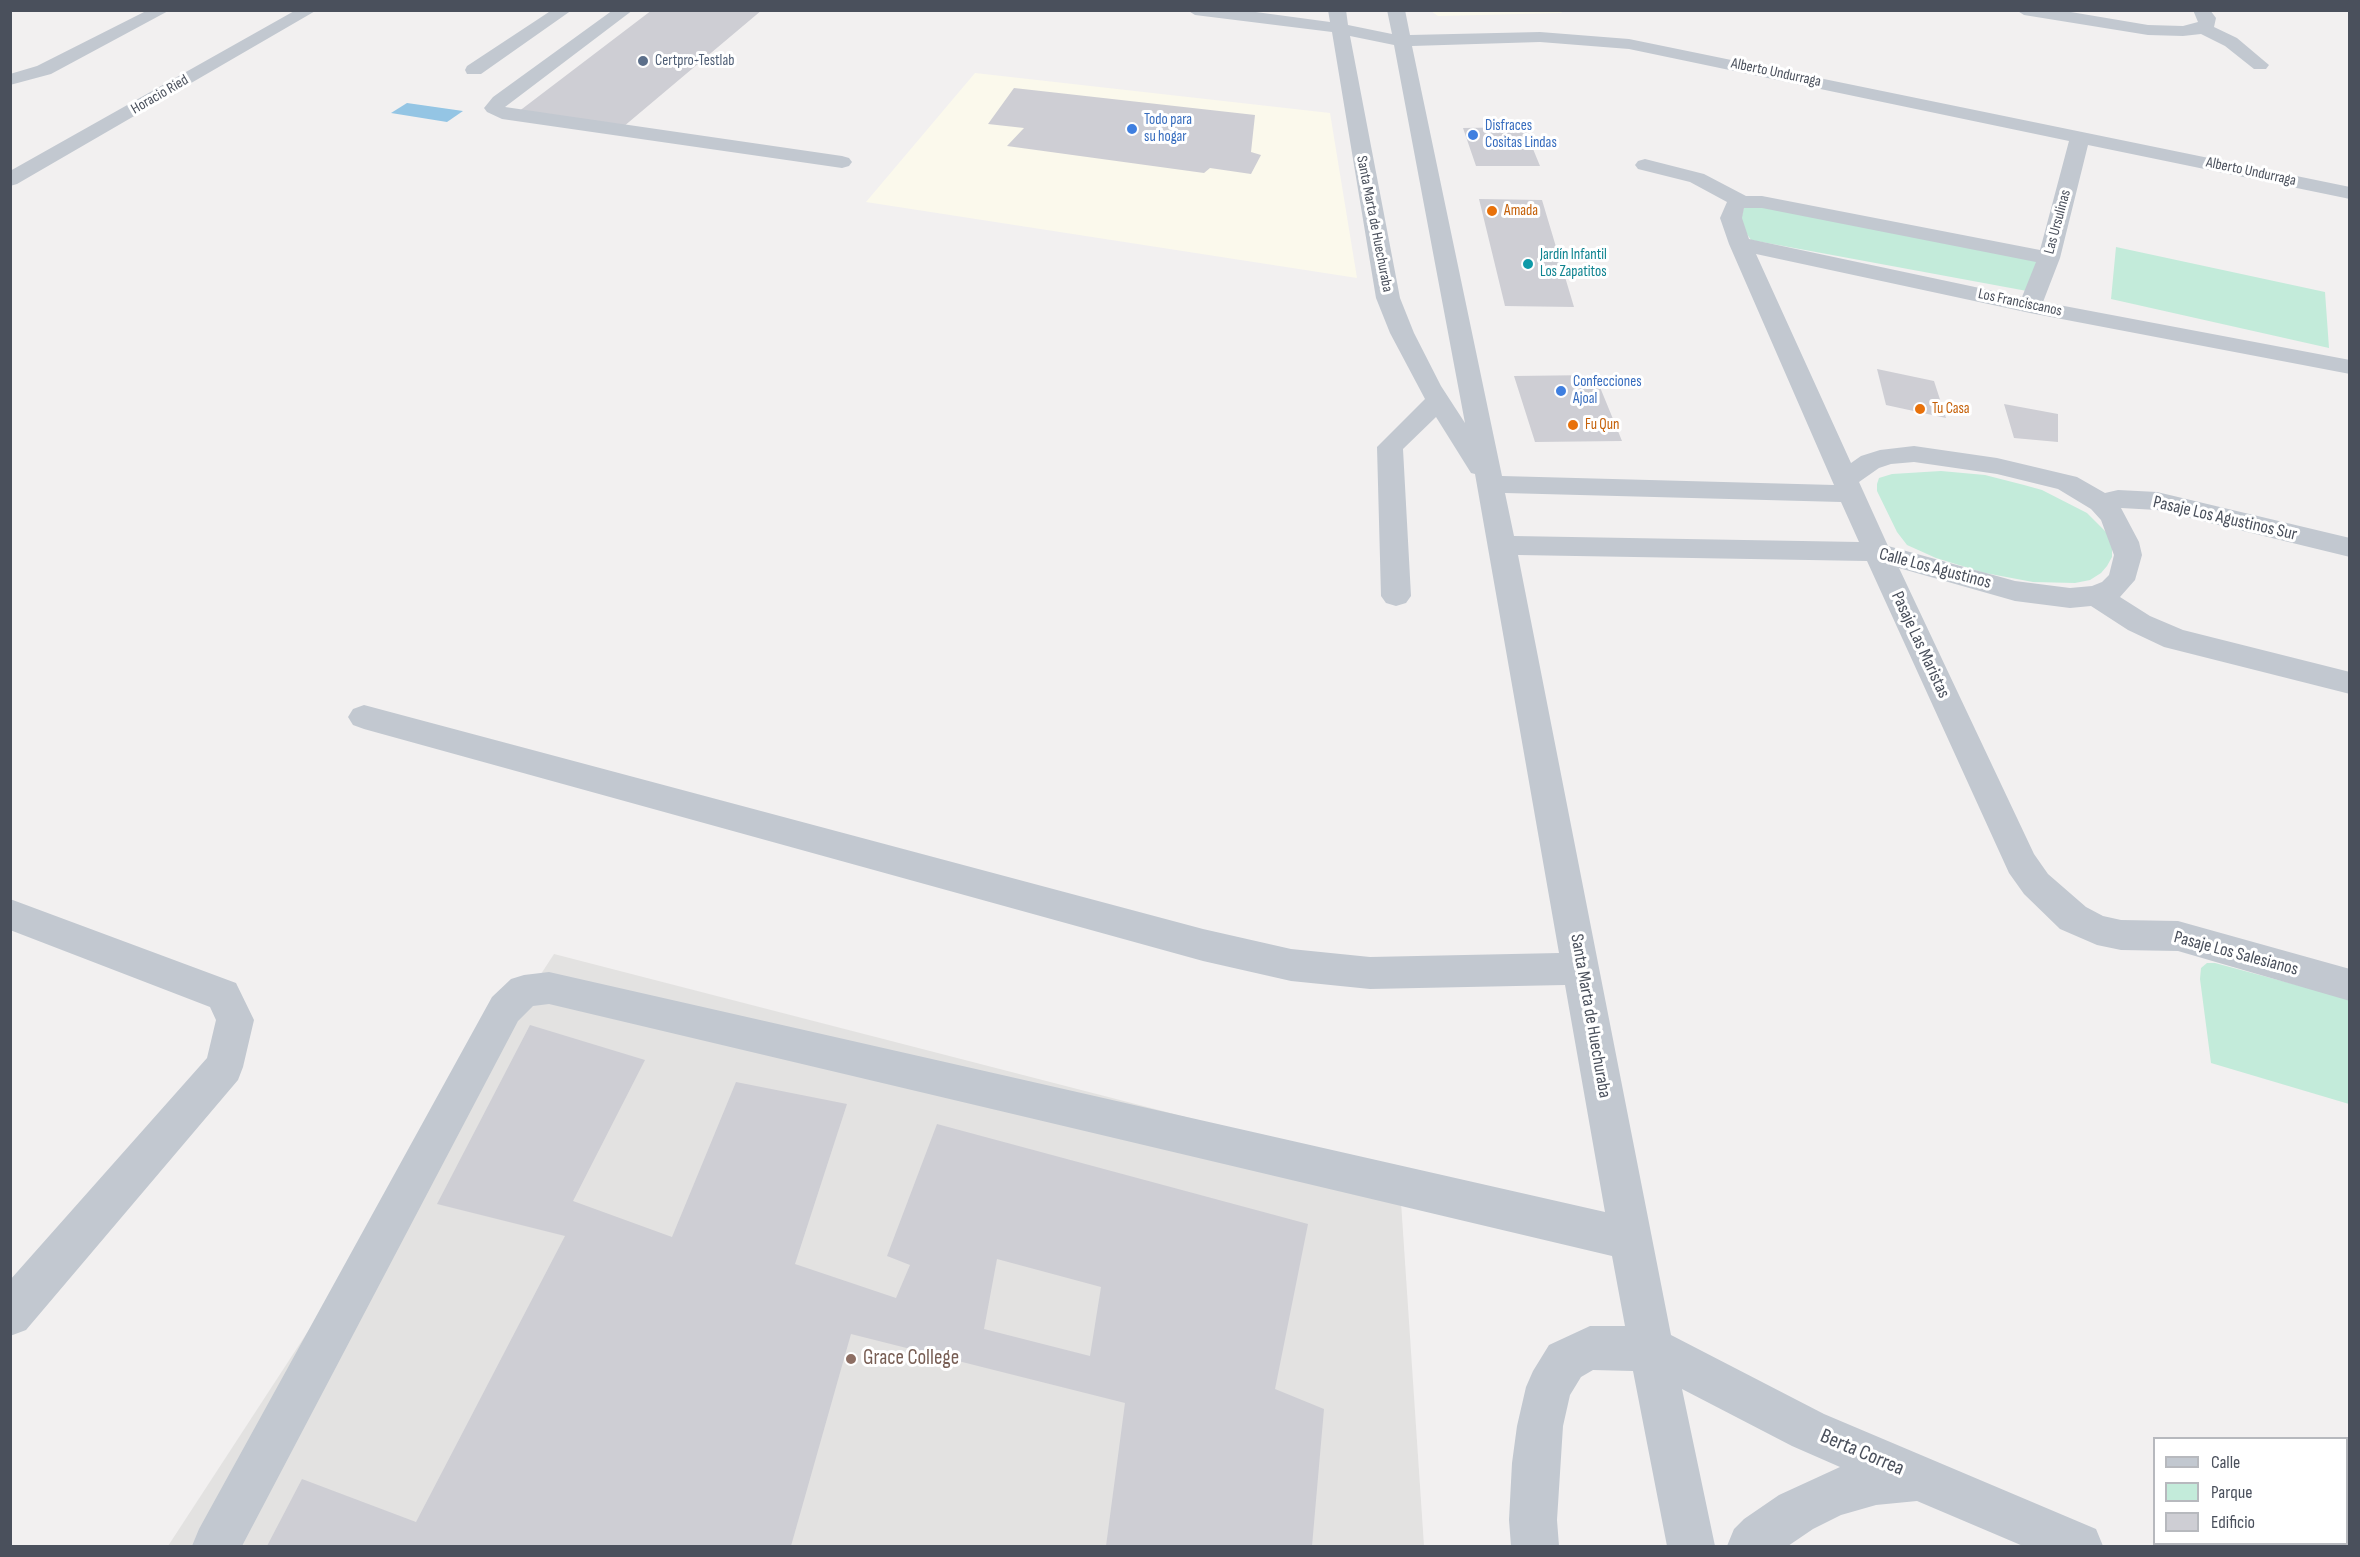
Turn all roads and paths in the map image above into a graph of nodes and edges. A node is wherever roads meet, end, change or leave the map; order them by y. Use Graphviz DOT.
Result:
graph roads {
  1 [pos="162,10"];
  2 [pos="309,10"];
  3 [pos="564,10"];
  4 [pos="625,10"];
  5 [pos="1195,10"];
  6 [pos="1396,10"];
  7 [pos="2024,10"];
  8 [pos="1338,19"];
  9 [pos="2202,19"];
  10 [pos="1402,41"];
  11 [pos="2260,65"];
  12 [pos="474,70"];
  13 [pos="10,80"];
  14 [pos="2080,136"];
  15 [pos="842,162"];
  16 [pos="1645,165"];
  17 [pos="10,180"];
  18 [pos="2349,193"];
  19 [pos="1742,202"];
  20 [pos="1740,244"];
  21 [pos="2049,258"];
  22 [pos="2030,306"];
  23 [pos="2342,366"];
  24 [pos="1438,400"];
  25 [pos="1490,484"];
  26 [pos="1848,487"];
  27 [pos="2101,503"];
  28 [pos="1502,545"];
  29 [pos="2349,548"];
  30 [pos="1877,552"];
  31 [pos="1396,596"];
  32 [pos="2096,596"];
  33 [pos="2349,683"];
  34 [pos="364,717"];
  35 [pos="10,914"];
  36 [pos="2121,935"];
  37 [pos="1581,969"];
  38 [pos="2349,985"];
  39 [pos="1631,1239"];
  40 [pos="10,1314"];
  41 [pos="1651,1349"];
  42 [pos="1919,1476"];
  43 [pos="216,1546"];
  44 [pos="1535,1546"];
  45 [pos="1691,1546"];
  46 [pos="1751,1546"];
  47 [pos="2079,1546"];
  1 -- 13 [label="street"];
  2 -- 17 [label="street, Horacio Ried"];
  3 -- 12 [label="street"];
  4 -- 15 [label="street"];
  5 -- 8 [label="street, Alberto Undurraga"];
  6 -- 10 [label="street, Santa Marta de Huechuraba"];
  7 -- 9 [label="street"];
  8 -- 10 [label="street, Alberto Undurraga"];
  8 -- 24 [label="street, Santa Marta de Huechuraba"];
  9 -- 11 [label="street"];
  10 -- 14 [label="street, Alberto Undurraga"];
  10 -- 25 [label="street, Santa Marta de Huechuraba"];
  14 -- 18 [label="street, Alberto Undurraga"];
  14 -- 21 [label="street, Las Ursulinas"];
  16 -- 19 [label="street"];
  19 -- 20 [label="street"];
  19 -- 21 [label="street"];
  20 -- 22 [label="street, Los Franciscanos"];
  20 -- 26 [label="street, Pasaje Las Maristas"];
  21 -- 22 [label="street, Las Ursulinas"];
  22 -- 23 [label="street, Los Franciscanos"];
  24 -- 25 [label="street, Santa Marta de Huechuraba"];
  24 -- 31 [label="street"];
  25 -- 26 [label="street"];
  25 -- 28 [label="street, Santa Marta de Huechuraba"];
  26 -- 27 [label="street"];
  26 -- 30 [label="street, Pasaje Las Maristas"];
  27 -- 29 [label="street, Pasaje Los Agustinos Sur"];
  27 -- 32 [label="street"];
  28 -- 30 [label="street, Calle Los Agustinos"];
  28 -- 37 [label="street, Santa Marta de Huechuraba"];
  30 -- 32 [label="street, Calle Los Agustinos"];
  30 -- 36 [label="street, Pasaje Las Maristas"];
  32 -- 33 [label="street"];
  34 -- 37 [label="street"];
  35 -- 40 [label="street"];
  36 -- 38 [label="street, Pasaje Los Salesianos"];
  37 -- 39 [label="street, Santa Marta de Huechuraba"];
  39 -- 41 [label="street, Santa Marta de Huechuraba"];
  39 -- 43 [label="street"];
  41 -- 42 [label="street, Berta Correa"];
  41 -- 44 [label="street"];
  41 -- 45 [label="street, Santa Marta de Huechuraba"];
  42 -- 46 [label="street"];
  42 -- 47 [label="street, Berta Correa"];
}
